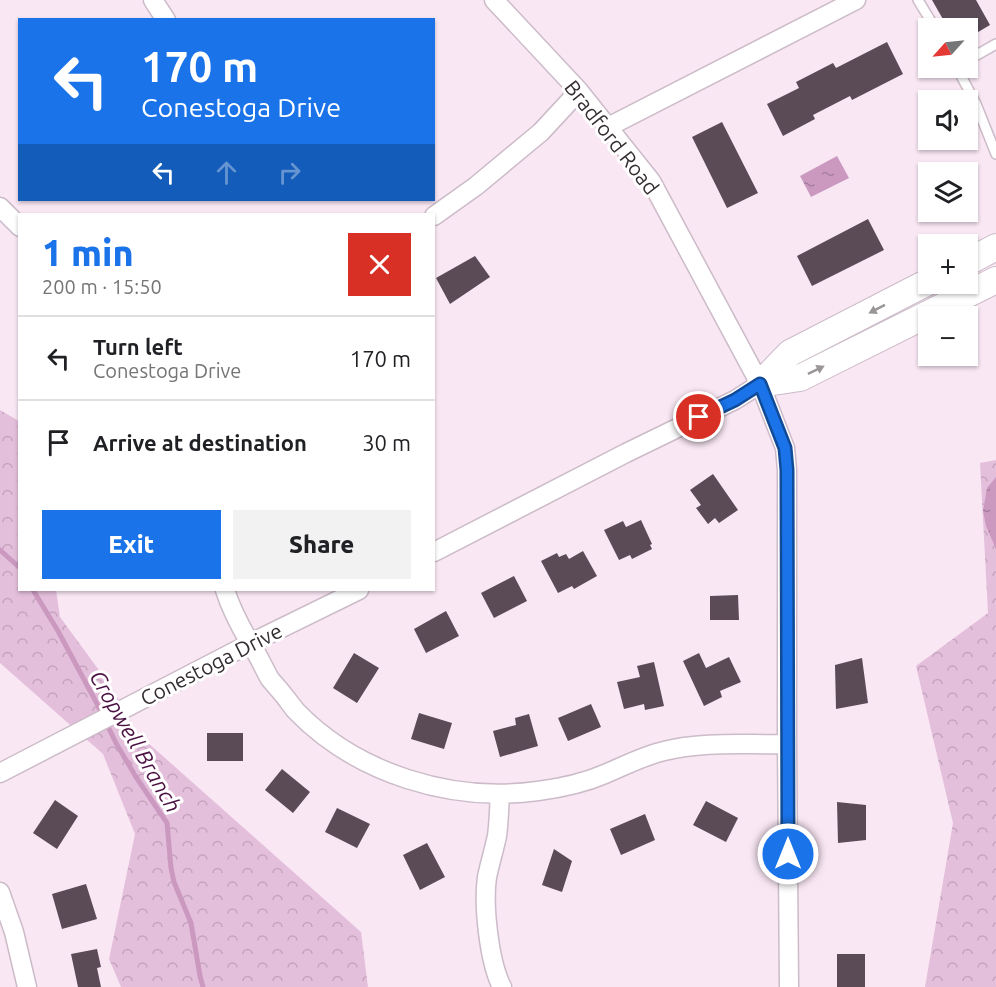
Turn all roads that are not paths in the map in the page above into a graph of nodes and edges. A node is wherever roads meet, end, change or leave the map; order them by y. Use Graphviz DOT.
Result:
graph roads {
  1 [pos="153,0"];
  2 [pos="494,0"];
  3 [pos="856,0"];
  4 [pos="918,0"];
  5 [pos="165,18"];
  6 [pos="929,18"];
  7 [pos="996,44"];
  8 [pos="978,54"];
  9 [pos="962,78"];
  10 [pos="579,91"];
  11 [pos="608,127"];
  12 [pos="996,154"];
  13 [pos="0,207"];
  14 [pos="435,215"];
  15 [pos="18,225"];
  16 [pos="996,247"];
  17 [pos="978,257"];
  18 [pos="996,280"];
  19 [pos="918,287"];
  20 [pos="760,384"];
  21 [pos="435,551"];
  22 [pos="225,591"];
  23 [pos="357,591"];
  24 [pos="251,643"];
  25 [pos="786,744"];
  26 [pos="0,772"];
  27 [pos="500,794"];
  28 [pos="0,892"];
  29 [pos="27,987"];
  30 [pos="502,987"];
  31 [pos="789,987"];
  1 -- 5 [label="street"];
  2 -- 10 [label="street, Bradford Road"];
  3 -- 11 [label="street"];
  4 -- 6 [label="lane"];
  7 -- 8 [label="lane"];
  9 -- 12 [label="lane"];
  10 -- 11 [label="street, Bradford Road"];
  10 -- 14 [label="street"];
  11 -- 20 [label="street, Bradford Road"];
  13 -- 15 [label="street"];
  16 -- 17 [label="street"];
  20 -- 18 [label="street, one-way"];
  19 -- 20 [label="street, one-way"];
  20 -- 21 [label="street"];
  20 -- 25 [label="street, Bradford Road"];
  22 -- 24 [label="street"];
  23 -- 24 [label="street, Conestoga Drive"];
  24 -- 26 [label="street, Conestoga Drive"];
  24 -- 27 [label="street"];
  25 -- 27 [label="street"];
  25 -- 31 [label="street, Bradford Road"];
  27 -- 30 [label="street"];
  28 -- 29 [label="street"];
}
